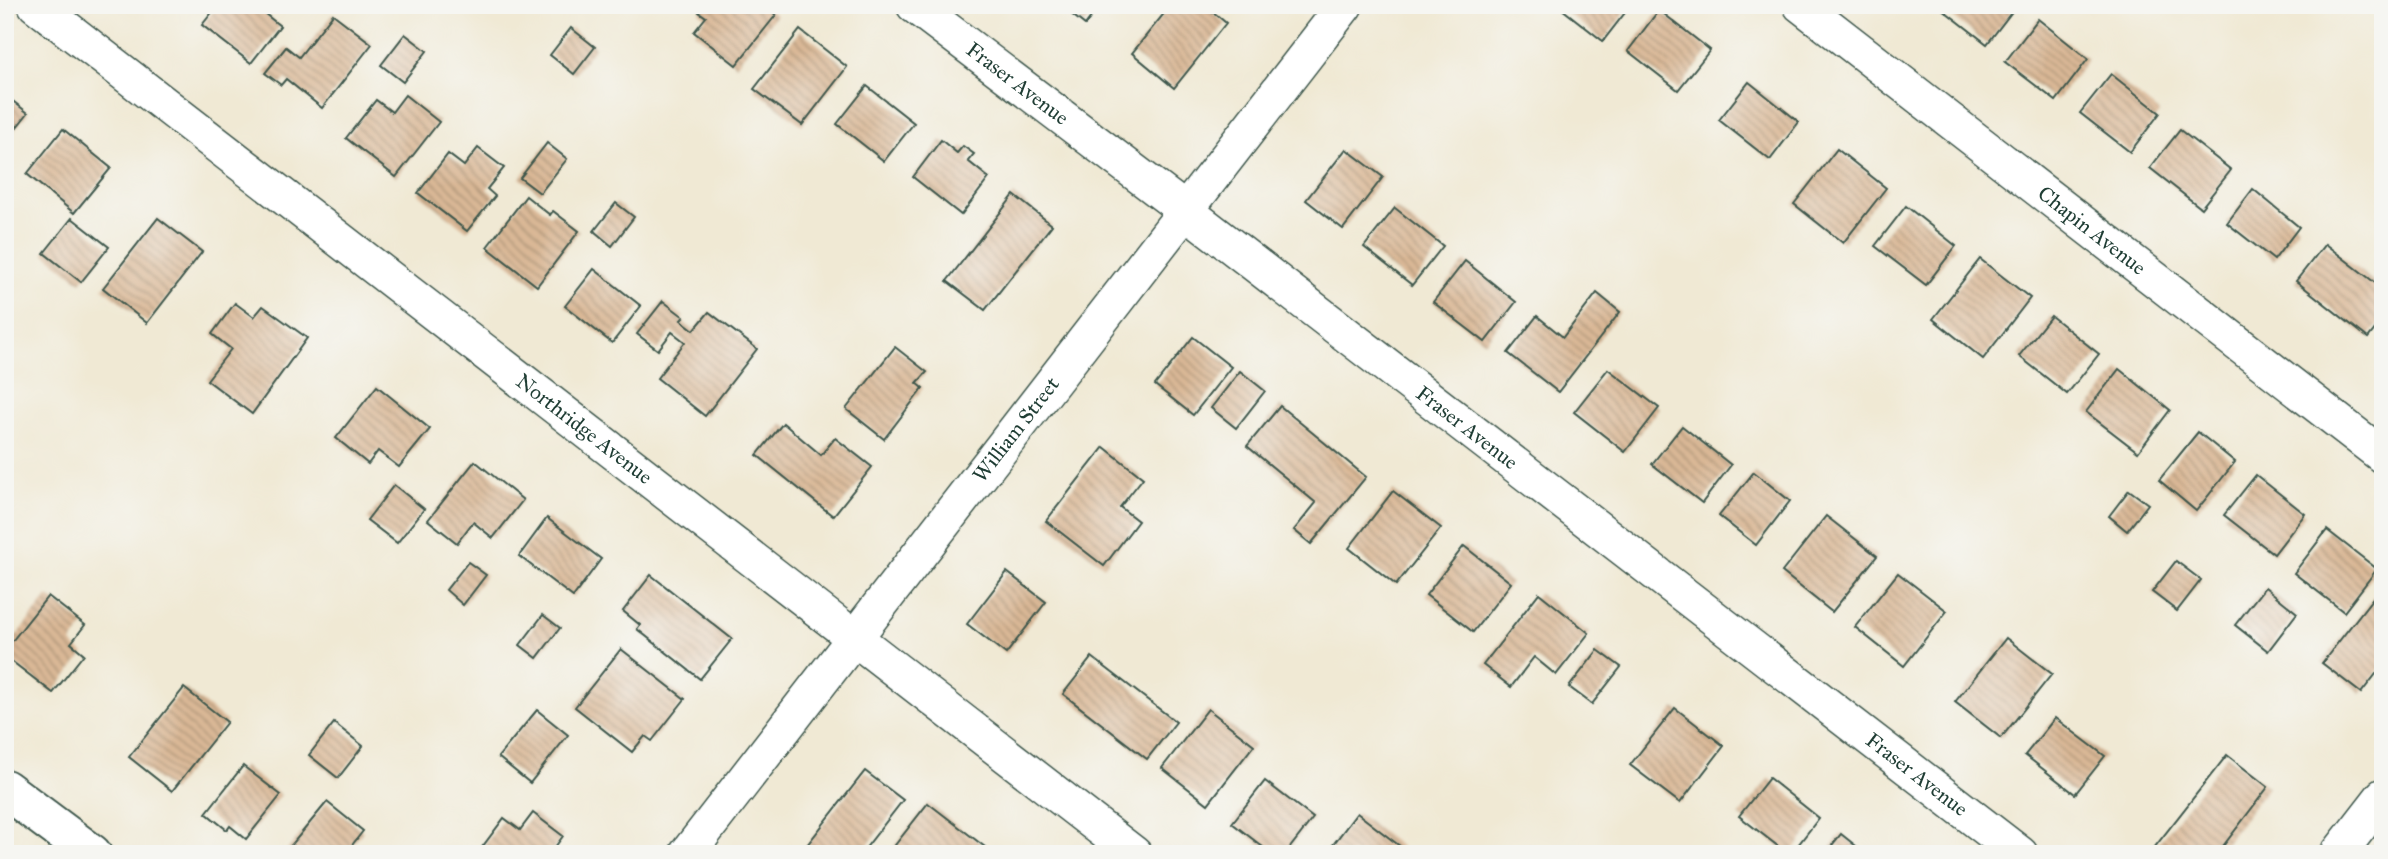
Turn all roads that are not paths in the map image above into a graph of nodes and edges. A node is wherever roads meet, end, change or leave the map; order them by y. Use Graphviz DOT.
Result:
graph roads {
  1 [pos="36,5"];
  2 [pos="914,5"];
  3 [pos="1345,5"];
  4 [pos="1801,5"];
  5 [pos="1186,211"];
  6 [pos="2383,456"];
  7 [pos="854,638"];
  8 [pos="7,793"];
  9 [pos="2383,796"];
  10 [pos="92,854"];
  11 [pos="687,854"];
  12 [pos="1134,854"];
  13 [pos="2020,854"];
  14 [pos="2338,854"];
  1 -- 7 [label="street, Northridge Avenue"];
  2 -- 5 [label="street, Fraser Avenue"];
  3 -- 5 [label="street, William Street"];
  4 -- 6 [label="street, Chapin Avenue"];
  5 -- 7 [label="street, William Street"];
  5 -- 13 [label="street, Fraser Avenue"];
  7 -- 11 [label="street, William Street"];
  7 -- 12 [label="street, Northridge Avenue"];
  8 -- 10 [label="street"];
  9 -- 14 [label="street"];
}
